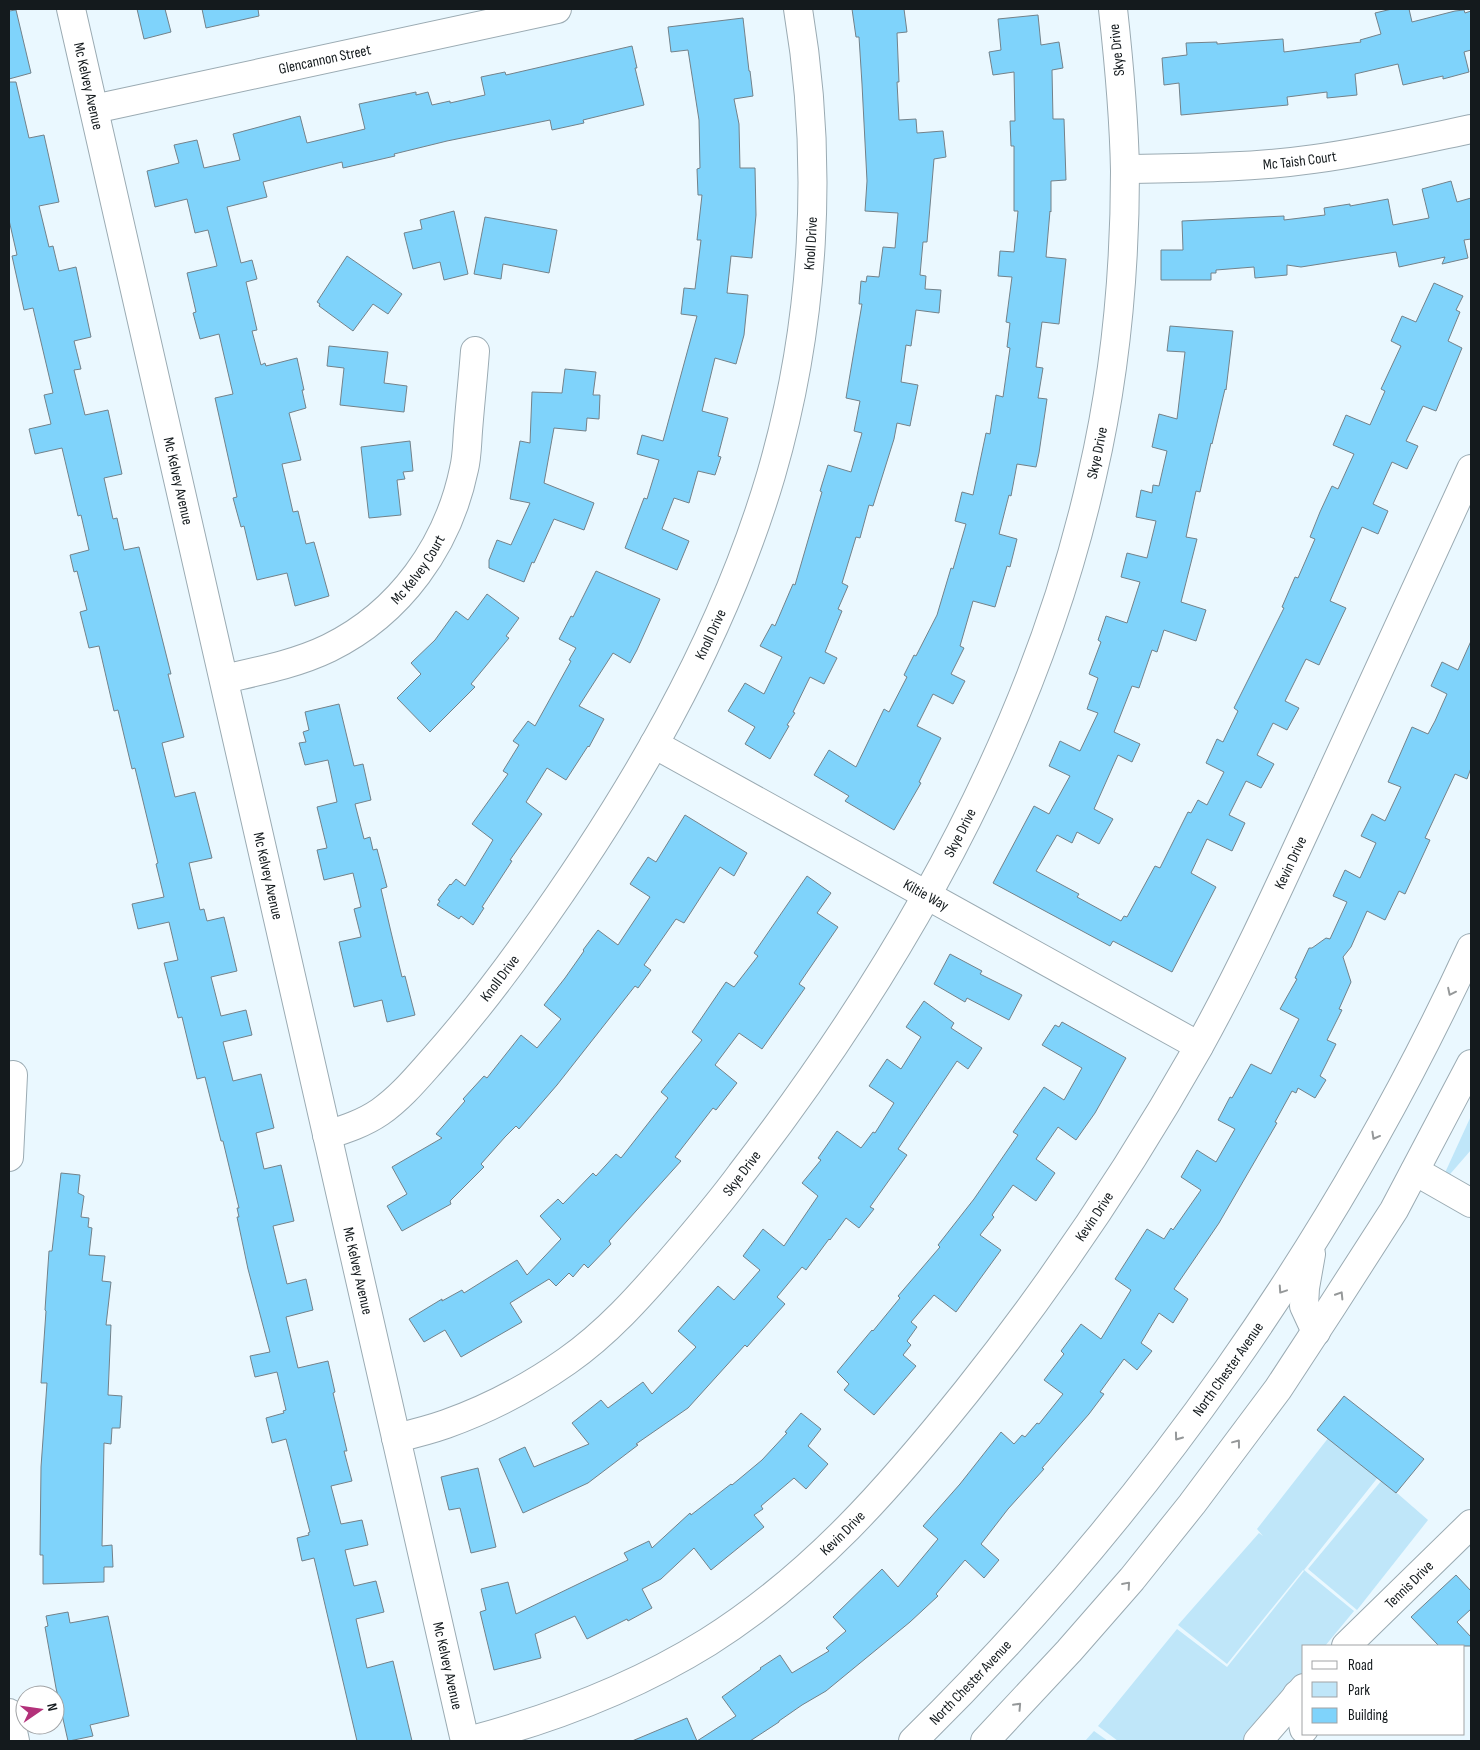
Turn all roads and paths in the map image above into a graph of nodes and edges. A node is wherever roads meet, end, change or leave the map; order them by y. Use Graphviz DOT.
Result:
graph roads {
  1 [pos="71,9"];
  2 [pos="557,9"];
  3 [pos="798,9"];
  4 [pos="1113,9"];
  5 [pos="94,109"];
  6 [pos="1471,129"];
  7 [pos="1125,169"];
  8 [pos="475,352"];
  9 [pos="1471,468"];
  10 [pos="224,679"];
  11 [pos="654,744"];
  12 [pos="926,895"];
  13 [pos="1471,948"];
  14 [pos="1199,1046"];
  15 [pos="1471,1064"];
  16 [pos="14,1075"];
  17 [pos="327,1135"];
  18 [pos="9,1157"];
  19 [pos="1415,1171"];
  20 [pos="1471,1203"];
  21 [pos="1314,1238"];
  22 [pos="1316,1332"];
  23 [pos="396,1438"];
  24 [pos="1471,1524"];
  25 [pos="1347,1645"];
  26 [pos="1300,1691"];
  27 [pos="1302,1710"];
  28 [pos="9,1713"];
  29 [pos="15,1741"];
  30 [pos="467,1741"];
  31 [pos="913,1741"];
  32 [pos="985,1741"];
  33 [pos="1258,1741"];
  1 -- 5 [label="street, Mc Kelvey Avenue"];
  2 -- 5 [label="street, Glencannon Street"];
  3 -- 11 [label="street, Knoll Drive"];
  4 -- 7 [label="street, Skye Drive"];
  5 -- 10 [label="street, Mc Kelvey Avenue"];
  6 -- 7 [label="street, Mc Taish Court"];
  7 -- 12 [label="street, Skye Drive"];
  8 -- 10 [label="street, Mc Kelvey Court"];
  9 -- 14 [label="street, Kevin Drive"];
  10 -- 17 [label="street, Mc Kelvey Avenue"];
  11 -- 12 [label="street, Kiltie Way"];
  11 -- 17 [label="street, Knoll Drive"];
  12 -- 14 [label="street, Kiltie Way"];
  12 -- 23 [label="street, Skye Drive"];
  13 -- 21 [label="street, North Chester Avenue, one-way"];
  14 -- 30 [label="street, Kevin Drive"];
  15 -- 19 [label="street"];
  16 -- 18 [label="street"];
  17 -- 23 [label="street, Mc Kelvey Avenue"];
  19 -- 20 [label="street"];
  22 -- 19 [label="street, one-way"];
  21 -- 22 [label="street"];
  21 -- 31 [label="street, North Chester Avenue, one-way"];
  32 -- 22 [label="street, one-way"];
  23 -- 30 [label="street, Mc Kelvey Avenue"];
  24 -- 25 [label="street, Tennis Drive"];
  26 -- 27 [label="street"];
  26 -- 33 [label="street"];
  28 -- 29 [label="street"];
}
